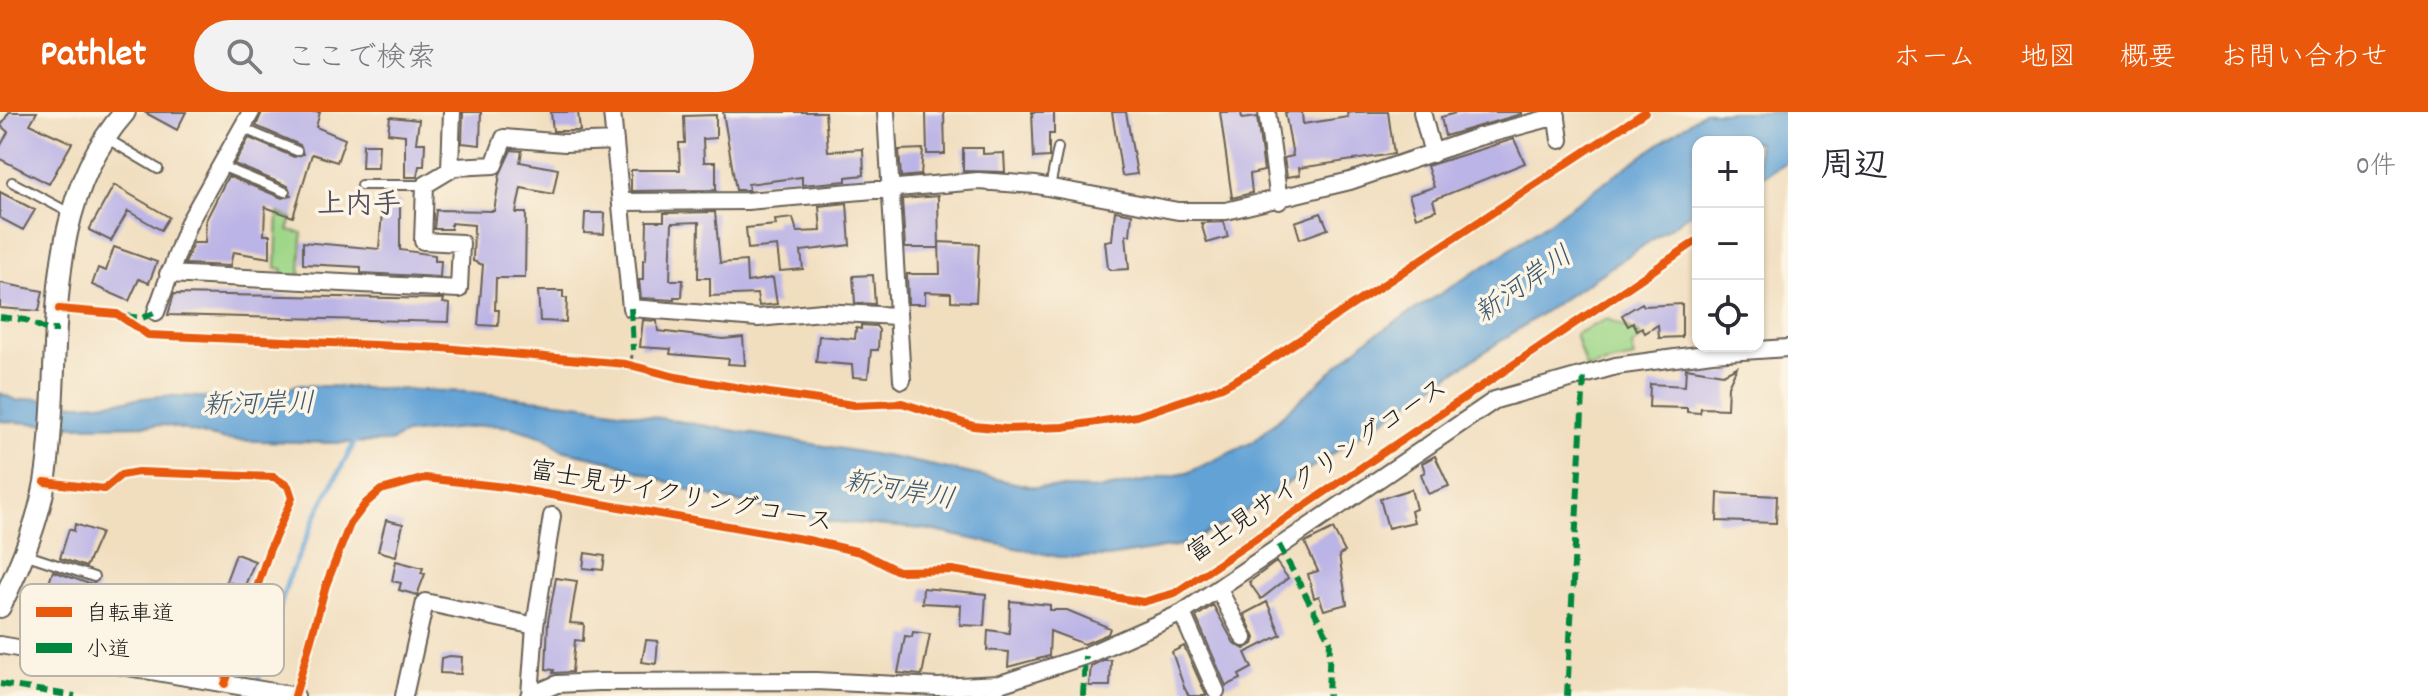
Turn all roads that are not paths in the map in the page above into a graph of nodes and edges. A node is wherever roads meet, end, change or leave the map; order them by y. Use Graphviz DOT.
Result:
graph roads {
  1 [pos="125,112"];
  2 [pos="251,112"];
  3 [pos="452,112"];
  4 [pos="612,112"];
  5 [pos="886,112"];
  6 [pos="1267,112"];
  7 [pos="1422,112"];
  8 [pos="1557,114"];
  9 [pos="242,128"];
  10 [pos="105,138"];
  11 [pos="1560,140"];
  12 [pos="615,141"];
  13 [pos="1058,148"];
  14 [pos="297,151"];
  15 [pos="1433,154"];
  16 [pos="221,166"];
  17 [pos="158,169"];
  18 [pos="450,169"];
  19 [pos="12,182"];
  20 [pos="361,185"];
  21 [pos="425,185"];
  22 [pos="1050,187"];
  23 [pos="890,188"];
  24 [pos="285,192"];
  25 [pos="1279,201"];
  26 [pos="621,202"];
  27 [pos="70,213"];
  28 [pos="168,274"];
  29 [pos="156,312"];
  30 [pos="897,316"];
  31 [pos="1788,348"];
  32 [pos="902,380"];
  33 [pos="552,516"];
  34 [pos="24,554"];
  35 [pos="94,577"];
  36 [pos="1219,590"];
  37 [pos="0,607"];
  38 [pos="1182,613"];
  39 [pos="535,626"];
  40 [pos="1244,638"];
  41 [pos="0,645"];
  42 [pos="20,649"];
  43 [pos="177,676"];
  44 [pos="985,691"];
  45 [pos="1216,691"];
  46 [pos="290,695"];
  47 [pos="404,696"];
  48 [pos="529,696"];
  1 -- 10 [label="street"];
  2 -- 9 [label="street"];
  3 -- 18 [label="street"];
  4 -- 12 [label="street"];
  5 -- 23 [label="street"];
  6 -- 25 [label="street"];
  7 -- 15 [label="street"];
  8 -- 11 [label="street"];
  8 -- 15 [label="street"];
  9 -- 14 [label="lane"];
  9 -- 16 [label="street"];
  10 -- 17 [label="lane"];
  10 -- 27 [label="street"];
  12 -- 18 [label="street"];
  12 -- 26 [label="street"];
  13 -- 22 [label="lane"];
  15 -- 25 [label="street"];
  16 -- 24 [label="lane"];
  16 -- 28 [label="street"];
  18 -- 21 [label="street"];
  19 -- 27 [label="lane"];
  20 -- 21 [label="lane"];
  21 -- 28 [label="street"];
  22 -- 23 [label="street"];
  22 -- 25 [label="street"];
  23 -- 26 [label="street"];
  23 -- 30 [label="street"];
  26 -- 30 [label="street"];
  27 -- 34 [label="street"];
  28 -- 29 [label="street"];
  30 -- 32 [label="street"];
  31 -- 36 [label="street"];
  33 -- 39 [label="street"];
  34 -- 35 [label="lane"];
  34 -- 37 [label="street"];
  36 -- 38 [label="street"];
  36 -- 40 [label="street"];
  38 -- 44 [label="street"];
  38 -- 45 [label="street"];
  39 -- 47 [label="street"];
  39 -- 48 [label="street"];
  41 -- 42 [label="street"];
  43 -- 46 [label="street"];
  44 -- 48 [label="street"];
}
